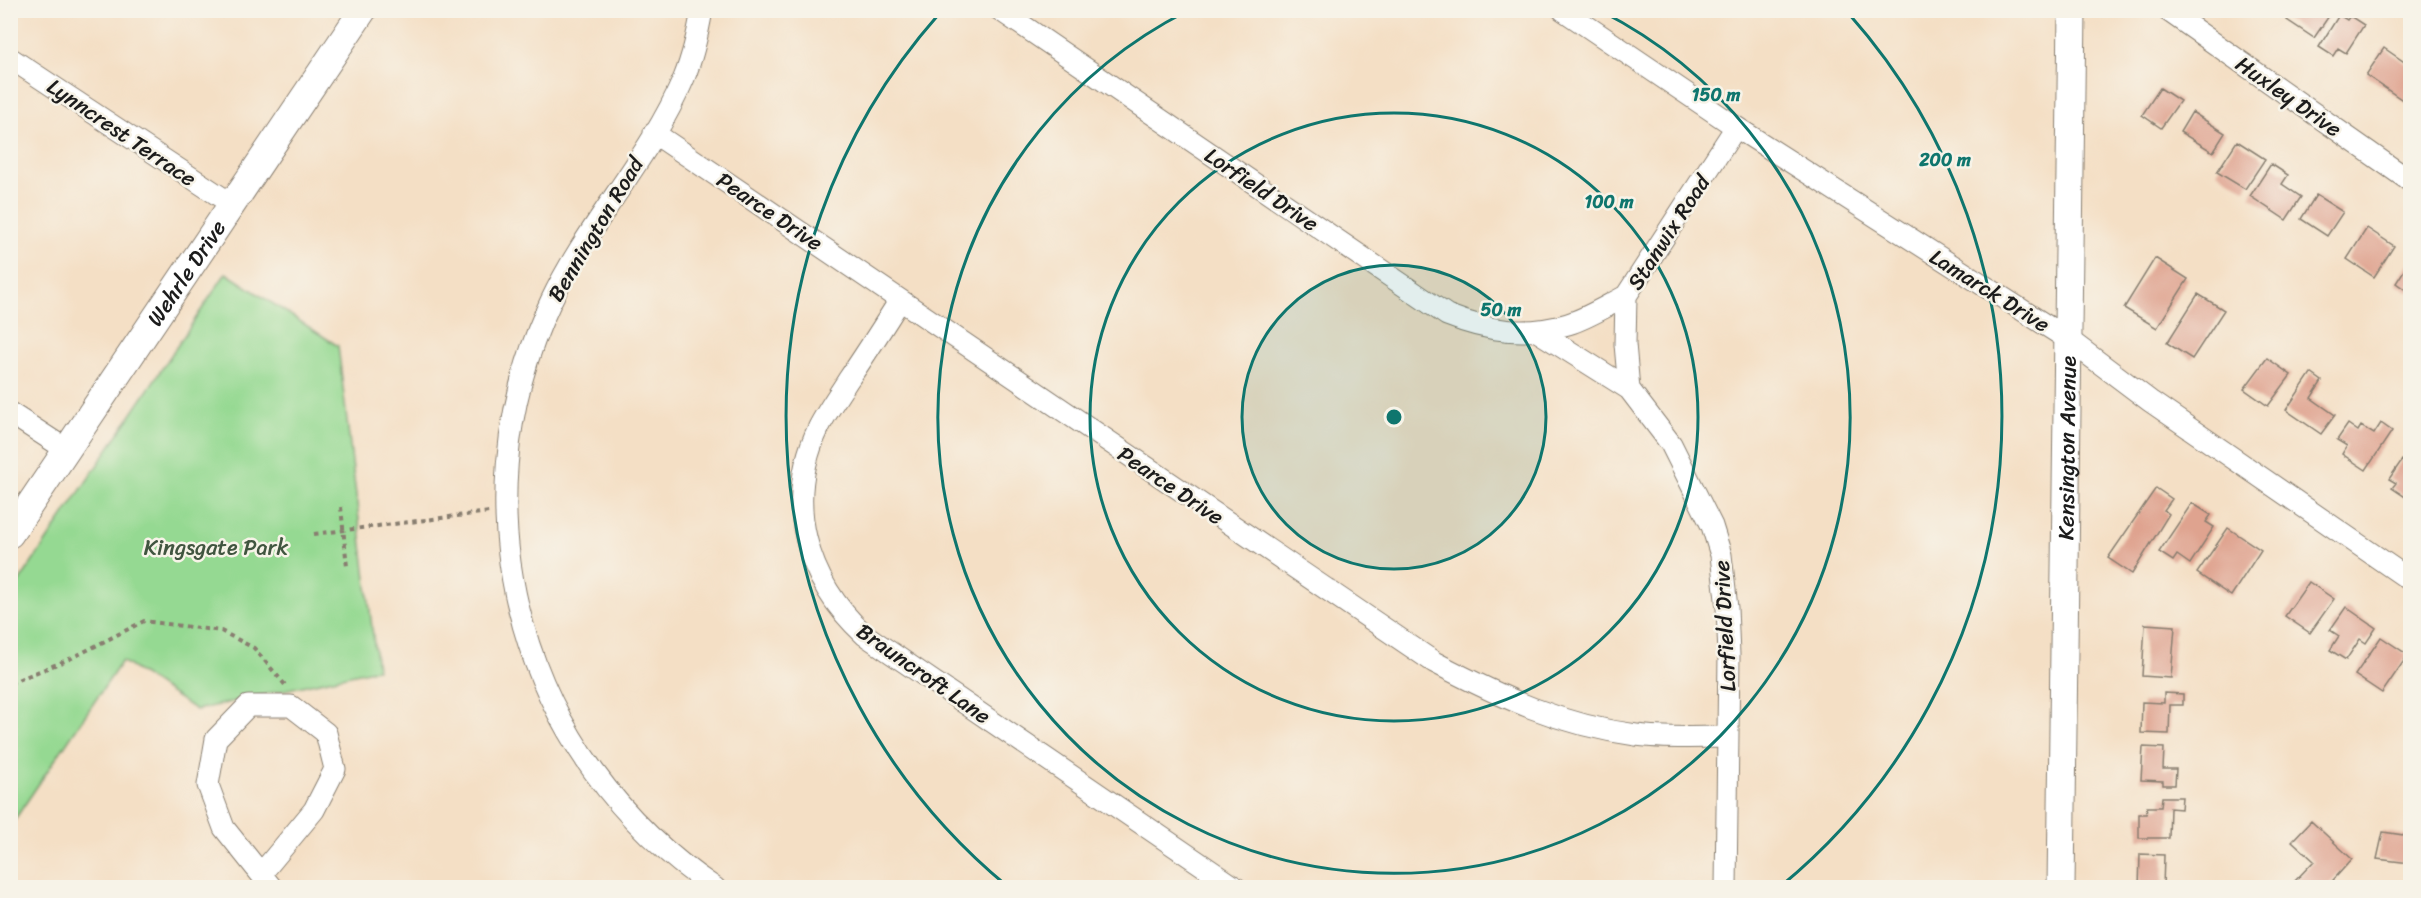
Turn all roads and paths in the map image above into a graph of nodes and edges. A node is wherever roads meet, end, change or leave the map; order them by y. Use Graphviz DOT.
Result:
graph roads {
  1 [pos="363,10"];
  2 [pos="702,10"];
  3 [pos="1000,10"];
  4 [pos="1563,10"];
  5 [pos="2072,10"];
  6 [pos="2167,10"];
  7 [pos="10,58"];
  8 [pos="1736,127"];
  9 [pos="654,133"];
  10 [pos="2410,181"];
  11 [pos="233,205"];
  12 [pos="1626,296"];
  13 [pos="900,300"];
  14 [pos="1537,331"];
  15 [pos="2069,340"];
  16 [pos="1629,389"];
  17 [pos="10,413"];
  18 [pos="67,450"];
  19 [pos="341,507"];
  20 [pos="504,510"];
  21 [pos="344,529"];
  22 [pos="10,534"];
  23 [pos="314,534"];
  24 [pos="347,567"];
  25 [pos="2410,580"];
  26 [pos="10,682"];
  27 [pos="291,706"];
  28 [pos="1728,737"];
  29 [pos="267,881"];
  30 [pos="715,888"];
  31 [pos="1236,888"];
  32 [pos="1726,888"];
  33 [pos="2061,888"];
  1 -- 11 [label="street, Wehrle Drive"];
  2 -- 9 [label="street, Bennington Road"];
  3 -- 14 [label="street, Lorfield Drive"];
  4 -- 8 [label="street, Lamarck Drive"];
  5 -- 15 [label="street, Kensington Avenue"];
  6 -- 10 [label="street, Huxley Drive"];
  7 -- 11 [label="street, Lynncrest Terrace"];
  8 -- 12 [label="street, Stanwix Road"];
  8 -- 15 [label="street, Lamarck Drive"];
  9 -- 13 [label="street, Pearce Drive"];
  9 -- 20 [label="street, Bennington Road"];
  11 -- 18 [label="street, Wehrle Drive"];
  12 -- 14 [label="street, Lorfield Drive"];
  12 -- 16 [label="street, Stanwix Road"];
  13 -- 28 [label="street, Pearce Drive"];
  13 -- 31 [label="street, Brauncroft Lane"];
  14 -- 16 [label="street, Lorfield Drive"];
  15 -- 25 [label="street, Lamarck Drive"];
  15 -- 33 [label="street, Kensington Avenue"];
  16 -- 28 [label="street, Lorfield Drive"];
  17 -- 18 [label="street"];
  18 -- 22 [label="street, Wehrle Drive"];
  19 -- 21 [label="path"];
  20 -- 21 [label="path"];
  20 -- 30 [label="street, Bennington Road"];
  21 -- 23 [label="path"];
  21 -- 24 [label="path"];
  26 -- 27 [label="path"];
  27 -- 29 [label="street"];
  27 -- 29 [label="street"];
  28 -- 32 [label="street, Lorfield Drive"];
}
